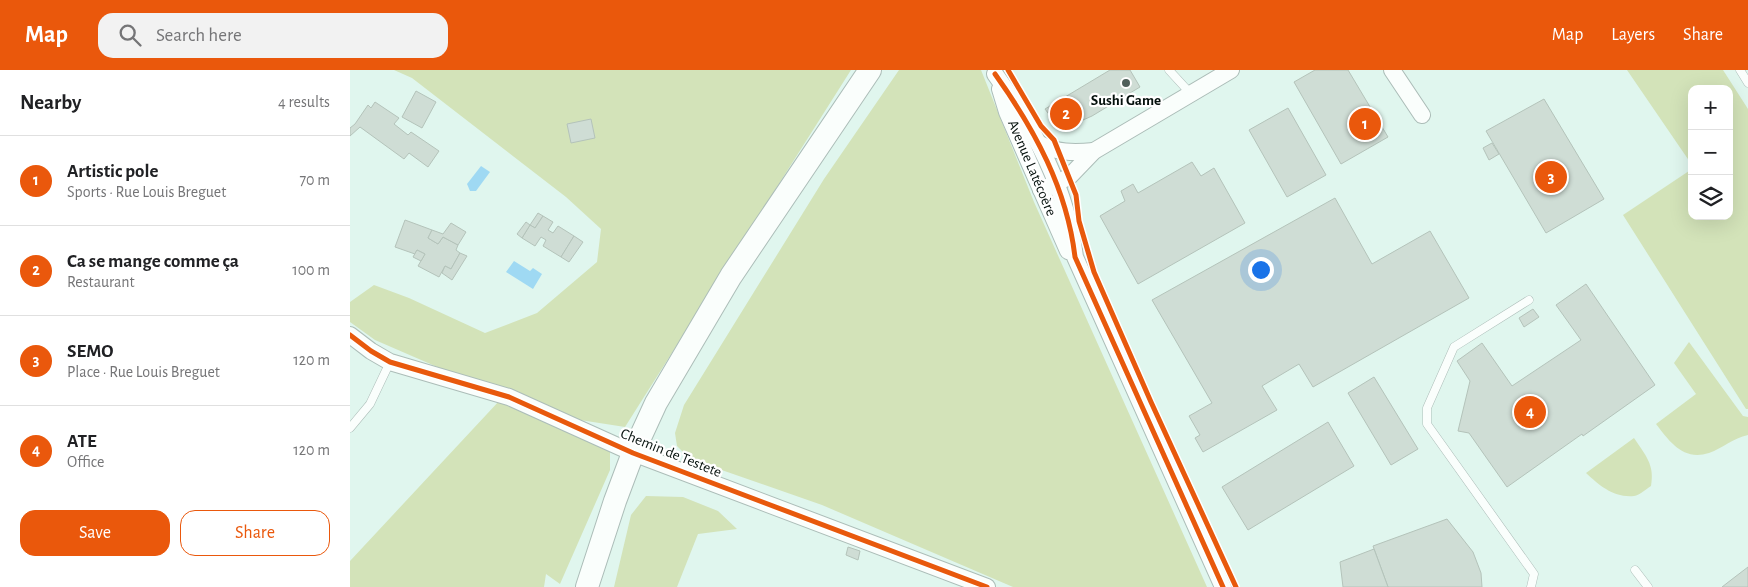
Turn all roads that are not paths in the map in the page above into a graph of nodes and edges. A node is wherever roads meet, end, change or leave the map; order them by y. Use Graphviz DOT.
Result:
graph roads {
  1 [pos="870,70"];
  2 [pos="1169,70"];
  3 [pos="1231,70"];
  4 [pos="1392,70"];
  5 [pos="1740,70"];
  6 [pos="994,72"];
  7 [pos="1748,83"];
  8 [pos="1191,94"];
  9 [pos="1422,115"];
  10 [pos="1038,143"];
  11 [pos="1094,151"];
  12 [pos="1057,182"];
  13 [pos="1041,190"];
  14 [pos="1075,258"];
  15 [pos="1529,300"];
  16 [pos="350,335"];
  17 [pos="390,362"];
  18 [pos="350,428"];
  19 [pos="634,453"];
  20 [pos="1635,570"];
  21 [pos="587,587"];
  22 [pos="987,587"];
  23 [pos="1223,587"];
  24 [pos="1531,587"];
  25 [pos="1648,587"];
  1 -- 19 [label="main road"];
  2 -- 8 [label="lane"];
  3 -- 8 [label="street"];
  4 -- 9 [label="street"];
  5 -- 7 [label="lane"];
  6 -- 10 [label="street, Avenue Latécoère"];
  6 -- 13 [label="street, Avenue Latécoère"];
  8 -- 11 [label="street"];
  10 -- 11 [label="street"];
  10 -- 12 [label="street, Avenue Latécoère"];
  11 -- 12 [label="street"];
  12 -- 13 [label="street"];
  12 -- 14 [label="street, Avenue Latécoère"];
  13 -- 14 [label="street, Avenue Latécoère"];
  14 -- 23 [label="street, Avenue Latécoère"];
  15 -- 24 [label="lane"];
  16 -- 17 [label="street, Chemin de Testete"];
  17 -- 18 [label="lane"];
  17 -- 19 [label="street, Chemin de Testete"];
  19 -- 21 [label="main road"];
  19 -- 22 [label="street, Chemin de Testete"];
  20 -- 25 [label="lane"];
}
